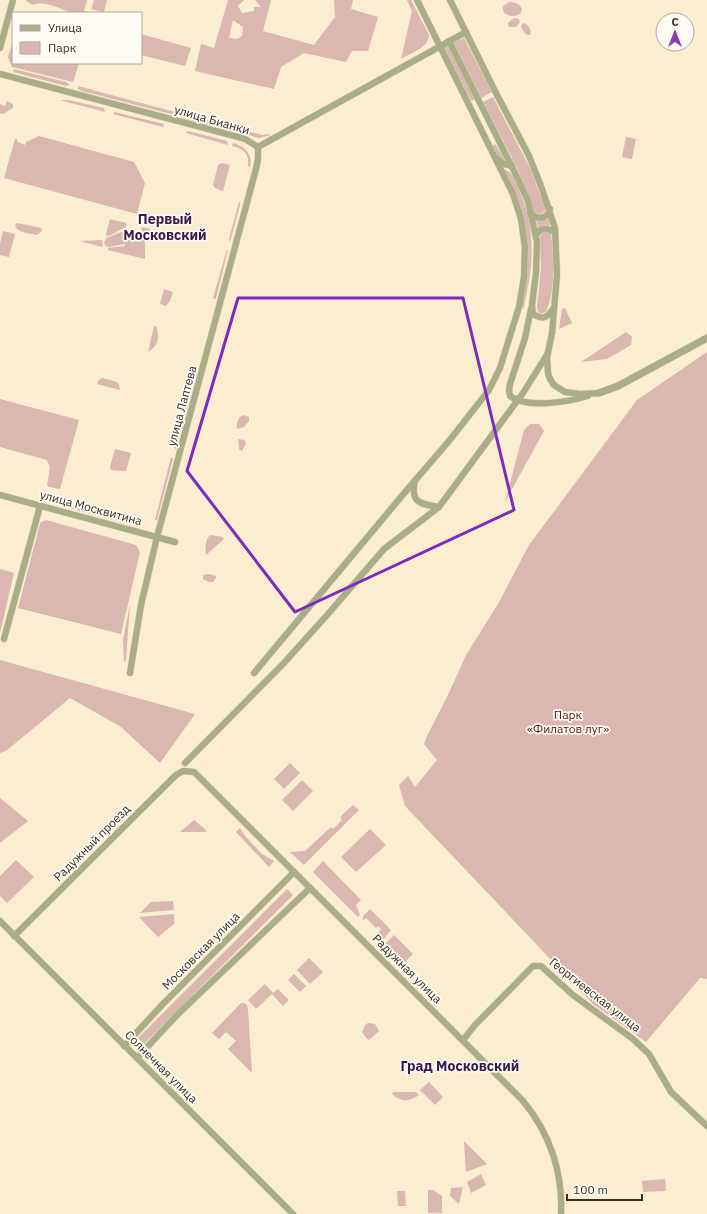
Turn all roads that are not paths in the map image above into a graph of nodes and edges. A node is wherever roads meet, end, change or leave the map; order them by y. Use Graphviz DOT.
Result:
graph roads {
  1 [pos="13,0"];
  2 [pos="417,0"];
  3 [pos="450,0"];
  4 [pos="466,32"];
  5 [pos="449,41"];
  6 [pos="440,46"];
  7 [pos="0,48"];
  8 [pos="0,74"];
  9 [pos="258,146"];
  10 [pos="492,152"];
  11 [pos="512,166"];
  12 [pos="550,209"];
  13 [pos="530,213"];
  14 [pos="555,232"];
  15 [pos="536,236"];
  16 [pos="532,305"];
  17 [pos="554,308"];
  18 [pos="707,338"];
  19 [pos="548,353"];
  20 [pos="599,393"];
  21 [pos="415,480"];
  22 [pos="0,496"];
  23 [pos="40,506"];
  24 [pos="439,507"];
  25 [pos="157,537"];
  26 [pos="175,542"];
  27 [pos="4,639"];
  28 [pos="130,673"];
  29 [pos="254,673"];
  30 [pos="185,764"];
  31 [pos="187,771"];
  32 [pos="294,872"];
  33 [pos="310,888"];
  34 [pos="0,921"];
  35 [pos="14,936"];
  36 [pos="462,1040"];
  37 [pos="124,1046"];
  38 [pos="137,1058"];
  39 [pos="707,1126"];
  40 [pos="293,1214"];
  41 [pos="561,1214"];
  1 -- 7 [label="street"];
  2 -- 6 [label="street"];
  3 -- 4 [label="street"];
  4 -- 5 [label="street, улица Бианки"];
  4 -- 12 [label="street"];
  5 -- 6 [label="street, улица Бианки"];
  5 -- 11 [label="street"];
  6 -- 9 [label="street, улица Бианки"];
  6 -- 10 [label="street"];
  8 -- 9 [label="street, улица Бианки"];
  9 -- 25 [label="street, улица Лаптева"];
  10 -- 11 [label="street"];
  10 -- 21 [label="street"];
  11 -- 13 [label="street"];
  12 -- 13 [label="street"];
  12 -- 14 [label="street"];
  13 -- 15 [label="street"];
  14 -- 15 [label="street"];
  14 -- 17 [label="street"];
  15 -- 16 [label="street"];
  16 -- 17 [label="street"];
  16 -- 20 [label="street"];
  17 -- 19 [label="street"];
  18 -- 20 [label="street"];
  19 -- 20 [label="street"];
  19 -- 24 [label="street"];
  21 -- 24 [label="street"];
  21 -- 29 [label="street"];
  22 -- 23 [label="street, улица Москвитина"];
  23 -- 25 [label="street, улица Москвитина"];
  23 -- 27 [label="street"];
  24 -- 30 [label="street"];
  25 -- 26 [label="street, улица Москвитина"];
  25 -- 28 [label="street, улица Лаптева"];
  31 -- 32 [label="street, Радужная улица"];
  31 -- 35 [label="street, Радужный проезд"];
  32 -- 33 [label="street, Радужная улица"];
  32 -- 37 [label="street, Московская улица"];
  33 -- 36 [label="street, Радужная улица"];
  33 -- 38 [label="street"];
  34 -- 35 [label="street, Солнечная улица"];
  35 -- 37 [label="street, Солнечная улица"];
  36 -- 39 [label="street, Георгиевская улица"];
  36 -- 41 [label="street, Радужная улица"];
  37 -- 38 [label="street, Солнечная улица"];
  38 -- 40 [label="street, Солнечная улица"];
}
